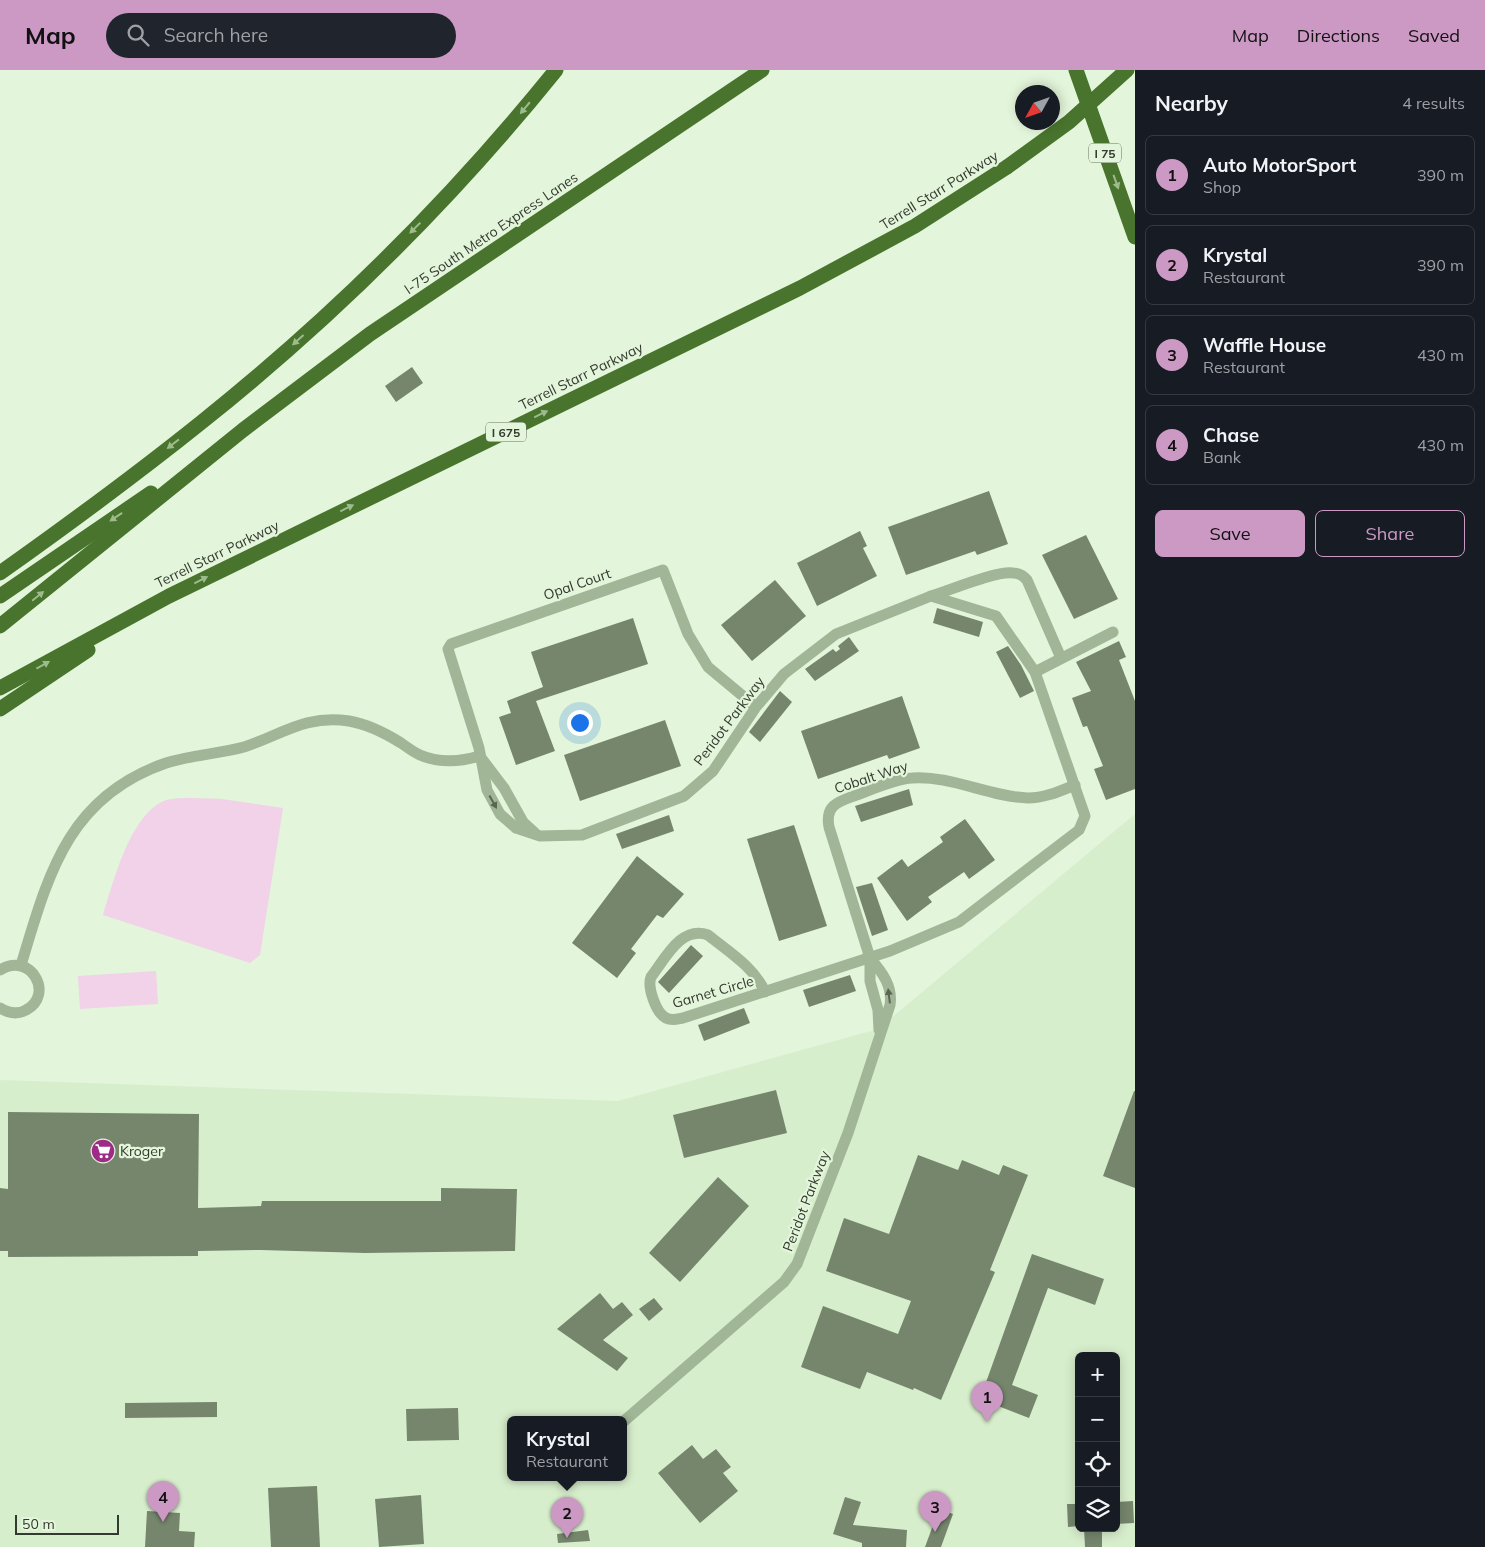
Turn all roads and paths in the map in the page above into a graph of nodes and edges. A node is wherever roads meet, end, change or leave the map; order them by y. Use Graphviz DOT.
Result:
graph roads {
  1 [pos="556,70"];
  2 [pos="762,70"];
  3 [pos="1076,70"];
  4 [pos="1127,70"];
  5 [pos="1135,237"];
  6 [pos="243,430"];
  7 [pos="0,573"];
  8 [pos="0,596"];
  9 [pos="169,596"];
  10 [pos="931,596"];
  11 [pos="0,626"];
  12 [pos="1113,632"];
  13 [pos="1061,658"];
  14 [pos="1035,672"];
  15 [pos="0,688"];
  16 [pos="756,707"];
  17 [pos="0,709"];
  18 [pos="479,756"];
  19 [pos="1075,785"];
  20 [pos="540,836"];
  21 [pos="870,958"];
  22 [pos="21,965"];
  23 [pos="0,970"];
  24 [pos="765,992"];
  25 [pos="0,1008"];
  26 [pos="880,1039"];
  27 [pos="627,1419"];
  1 -- 7 [label="highway, one-way"];
  2 -- 6 [label="highway, I-75 South Metro Express Lanes"];
  3 -- 5 [label="highway, I 75, one-way"];
  9 -- 4 [label="highway, Terrell Starr Parkway / I 675, one-way, bridge"];
  6 -- 8 [label="highway, one-way"];
  11 -- 6 [label="highway, one-way"];
  15 -- 9 [label="highway, Terrell Starr Parkway / I 675, one-way"];
  9 -- 17 [label="highway"];
  10 -- 13 [label="street, Peridot Parkway"];
  10 -- 14 [label="street"];
  10 -- 16 [label="street, Peridot Parkway"];
  12 -- 13 [label="street"];
  13 -- 14 [label="street"];
  14 -- 19 [label="street"];
  16 -- 18 [label="street, Opal Court"];
  16 -- 20 [label="street, Peridot Parkway"];
  18 -- 20 [label="street"];
  18 -- 20 [label="street, Peridot Parkway, one-way"];
  18 -- 22 [label="street"];
  19 -- 21 [label="street"];
  19 -- 21 [label="street, Cobalt Way"];
  21 -- 24 [label="street, Garnet Circle"];
  21 -- 26 [label="street, Peridot Parkway"];
  26 -- 21 [label="street, Peridot Parkway, one-way"];
  22 -- 23 [label="street"];
  22 -- 25 [label="street"];
  24 -- 24 [label="street, Garnet Circle"];
  26 -- 27 [label="street, Peridot Parkway"];
}
